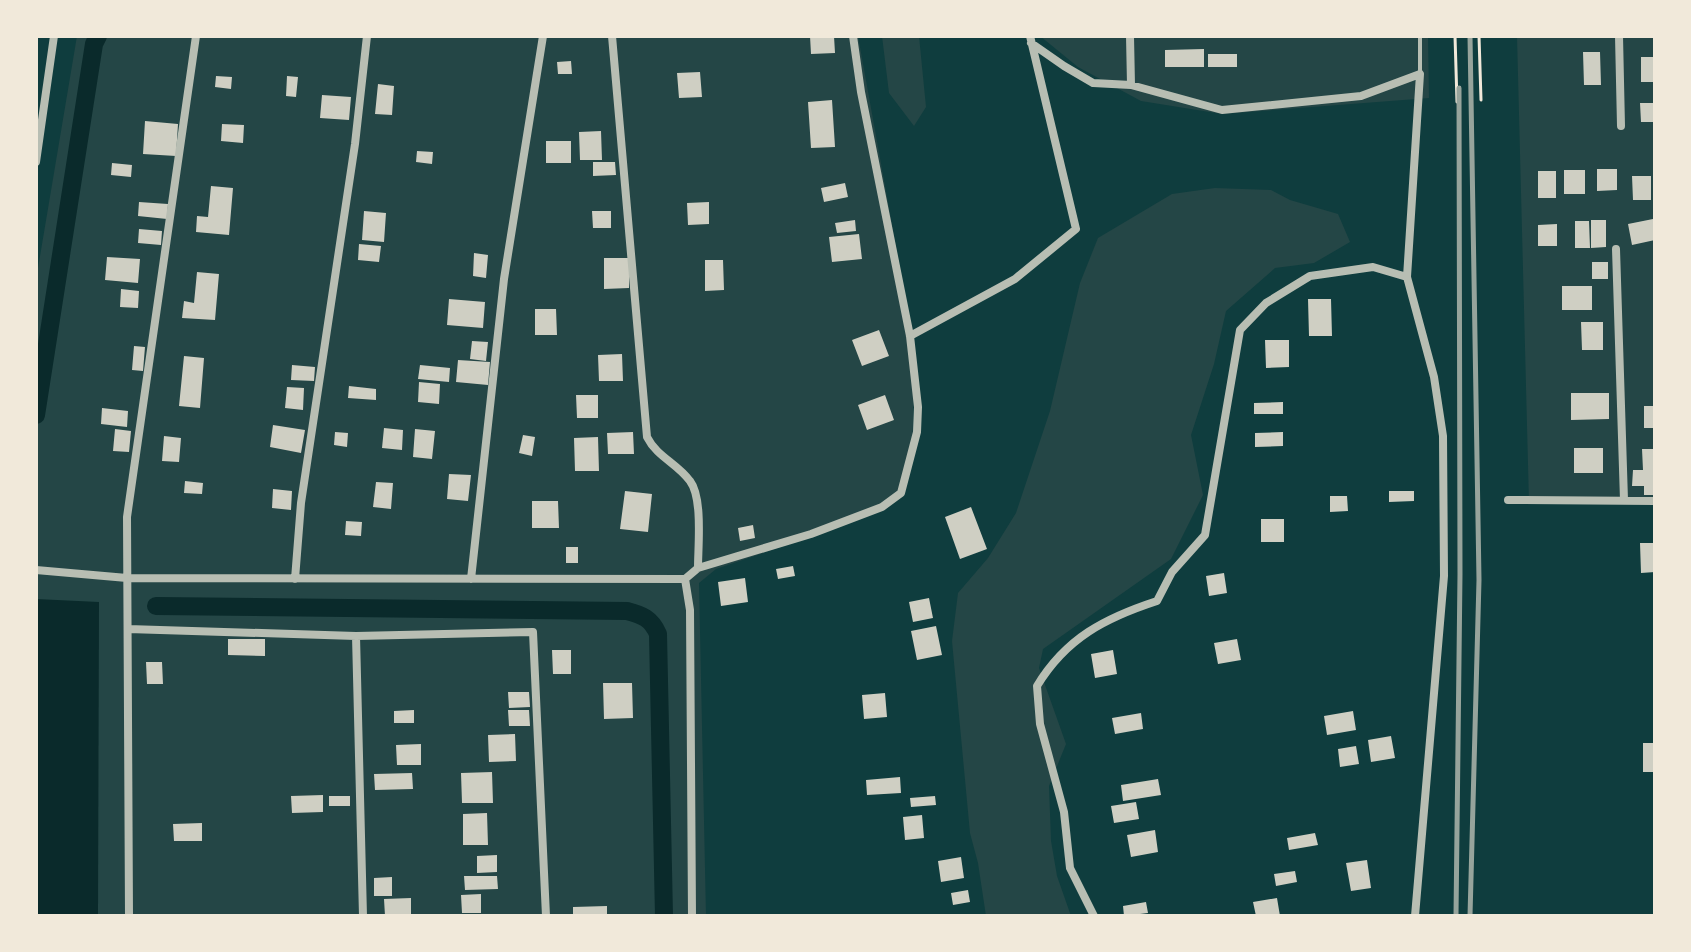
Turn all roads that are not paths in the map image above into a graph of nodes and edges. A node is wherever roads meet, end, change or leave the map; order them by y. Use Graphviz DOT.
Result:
graph roads {
  1 [pos="54,36"];
  2 [pos="196,36"];
  3 [pos="367,36"];
  4 [pos="543,36"];
  5 [pos="612,36"];
  6 [pos="853,36"];
  7 [pos="1130,36"];
  8 [pos="1420,36"];
  9 [pos="1619,36"];
  10 [pos="1030,39"];
  11 [pos="1420,74"];
  12 [pos="1131,85"];
  13 [pos="1621,126"];
  14 [pos="36,162"];
  15 [pos="1616,249"];
  16 [pos="1407,277"];
  17 [pos="910,336"];
  18 [pos="1508,500"];
  19 [pos="1624,500"];
  20 [pos="1655,501"];
  21 [pos="698,568"];
  22 [pos="36,570"];
  23 [pos="127,578"];
  24 [pos="295,579"];
  25 [pos="471,579"];
  26 [pos="685,579"];
  27 [pos="128,629"];
  28 [pos="356,636"];
  29 [pos="129,916"];
  30 [pos="363,916"];
  31 [pos="546,916"];
  32 [pos="692,916"];
  33 [pos="1094,916"];
  34 [pos="1415,916"];
  1 -- 14 [label="street"];
  2 -- 23 [label="street"];
  3 -- 24 [label="street"];
  4 -- 25 [label="street"];
  5 -- 21 [label="street"];
  6 -- 17 [label="street"];
  7 -- 12 [label="street"];
  8 -- 11 [label="lane"];
  9 -- 13 [label="street"];
  10 -- 12 [label="street"];
  10 -- 17 [label="street"];
  11 -- 12 [label="street"];
  11 -- 16 [label="street"];
  15 -- 19 [label="street"];
  16 -- 33 [label="street"];
  16 -- 34 [label="street"];
  17 -- 21 [label="street"];
  18 -- 19 [label="street"];
  19 -- 20 [label="street"];
  21 -- 26 [label="street"];
  22 -- 23 [label="street"];
  23 -- 24 [label="street"];
  23 -- 27 [label="street"];
  24 -- 25 [label="street"];
  25 -- 26 [label="street"];
  26 -- 32 [label="street"];
  27 -- 28 [label="street"];
  27 -- 29 [label="street"];
  28 -- 30 [label="street"];
  28 -- 31 [label="street"];
}
